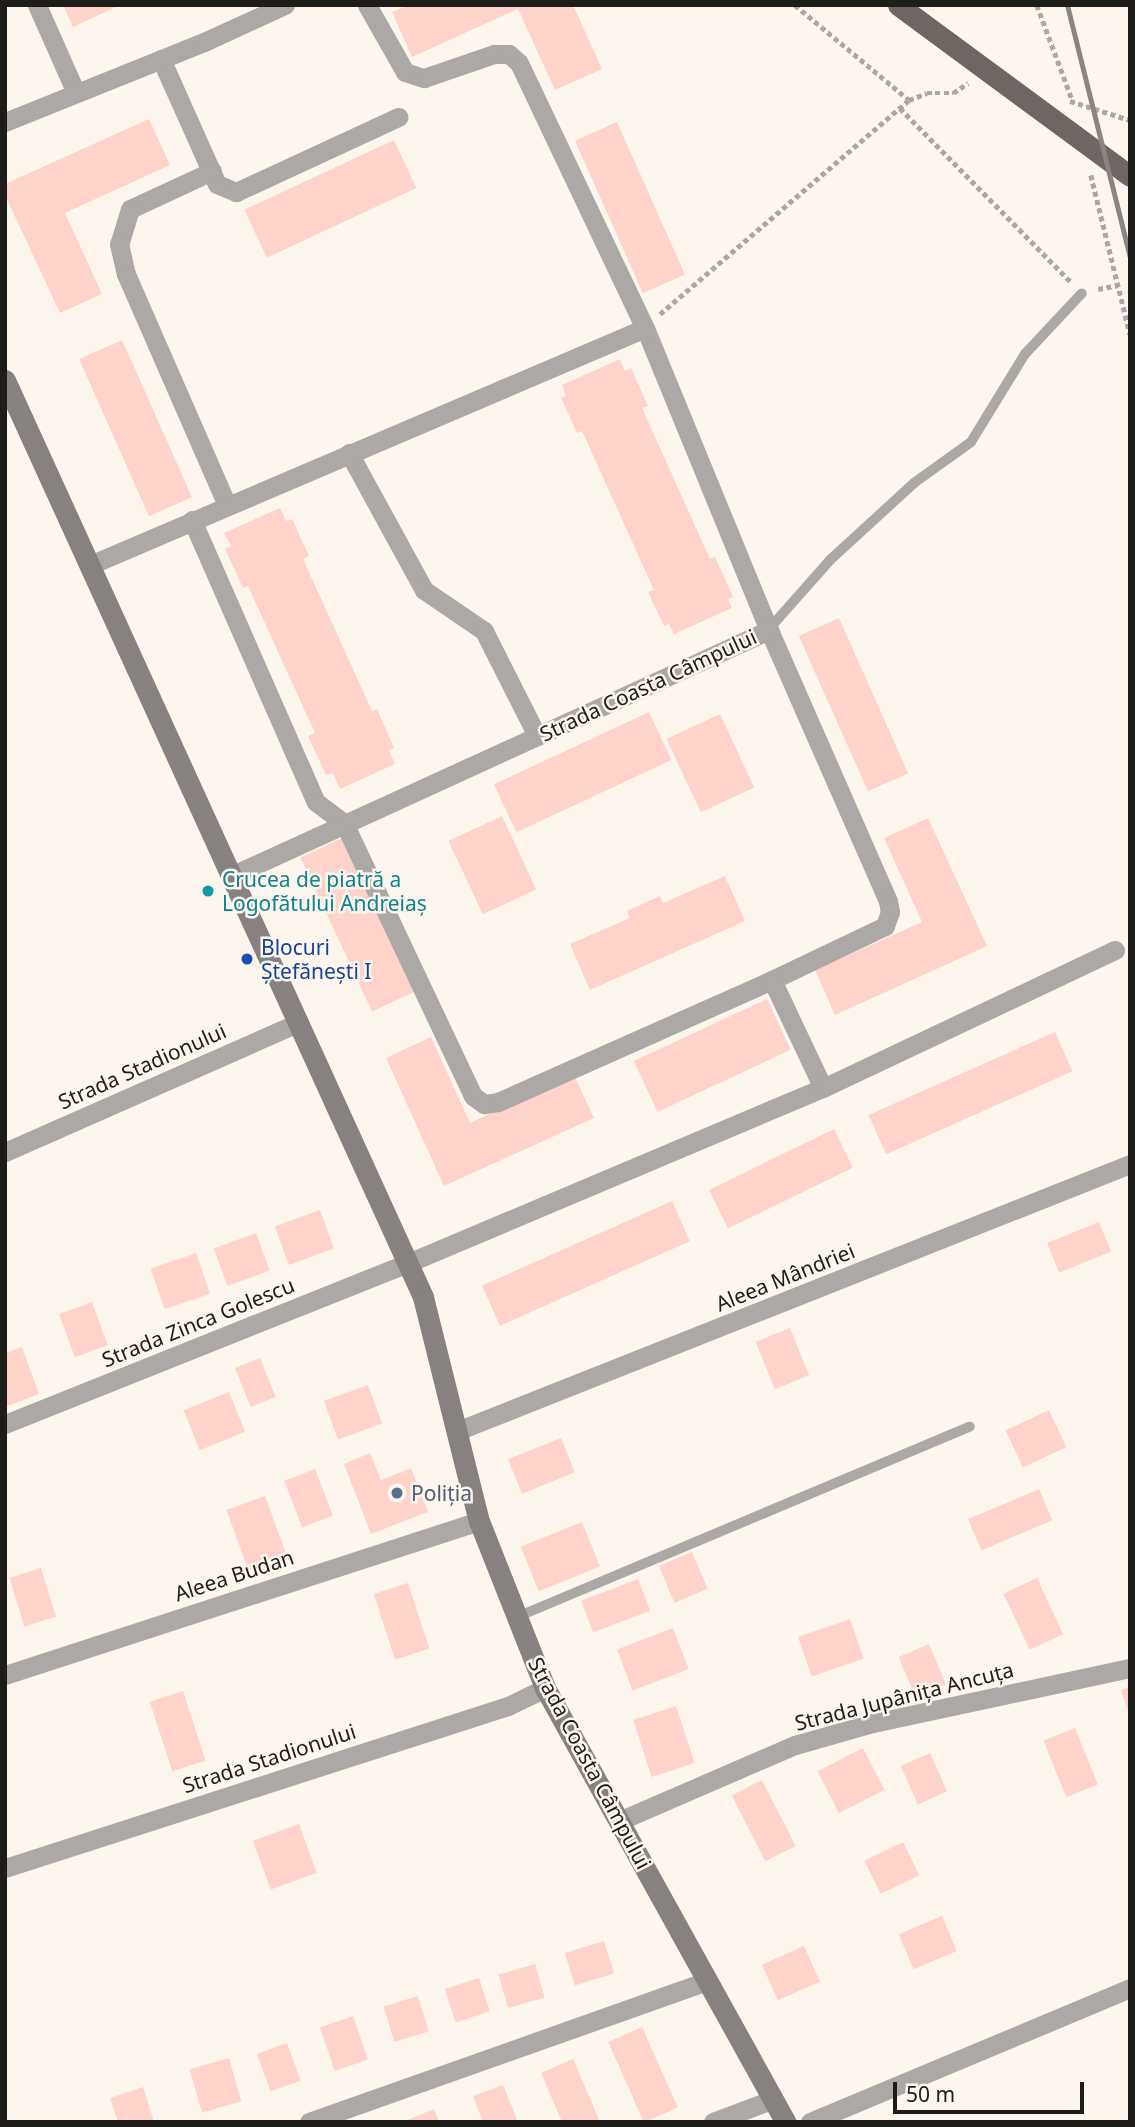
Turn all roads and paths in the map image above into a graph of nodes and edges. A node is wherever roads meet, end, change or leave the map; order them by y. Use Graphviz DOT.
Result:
graph roads {
  1 [pos="37,5"];
  2 [pos="285,5"];
  3 [pos="367,5"];
  4 [pos="795,5"];
  5 [pos="898,5"];
  6 [pos="161,59"];
  7 [pos="76,93"];
  8 [pos="940,93"];
  9 [pos="909,100"];
  10 [pos="900,108"];
  11 [pos="398,117"];
  12 [pos="5,122"];
  13 [pos="212,171"];
  14 [pos="1130,176"];
  15 [pos="1082,293"];
  16 [pos="645,328"];
  17 [pos="5,380"];
  18 [pos="349,453"];
  19 [pos="227,505"];
  20 [pos="192,520"];
  21 [pos="90,565"];
  22 [pos="769,630"];
  23 [pos="537,736"];
  24 [pos="344,822"];
  25 [pos="231,876"];
  26 [pos="1115,950"];
  27 [pos="772,980"];
  28 [pos="298,1023"];
  29 [pos="823,1088"];
  30 [pos="5,1152"];
  31 [pos="1130,1164"];
  32 [pos="408,1263"];
  33 [pos="5,1424"];
  34 [pos="970,1427"];
  35 [pos="457,1431"];
  36 [pos="478,1521"];
  37 [pos="517,1617"];
  38 [pos="1130,1668"];
  39 [pos="5,1675"];
  40 [pos="545,1688"];
  41 [pos="619,1821"];
  42 [pos="5,1868"];
  43 [pos="708,1981"];
  44 [pos="1130,1988"];
  45 [pos="774,2099"];
  46 [pos="309,2122"];
  47 [pos="713,2122"];
  48 [pos="786,2122"];
  49 [pos="810,2122"];
  1 -- 7 [label="street"];
  2 -- 6 [label="street"];
  3 -- 16 [label="street, Strada Coasta Câmpului"];
  4 -- 9 [label="path"];
  5 -- 14 [label="main road"];
  6 -- 7 [label="street"];
  6 -- 13 [label="street"];
  7 -- 12 [label="street"];
  8 -- 9 [label="path"];
  9 -- 10 [label="path"];
  10 -- 15 [label="path"];
  10 -- 16 [label="path"];
  11 -- 13 [label="street"];
  13 -- 19 [label="street"];
  15 -- 22 [label="lane"];
  16 -- 18 [label="street"];
  16 -- 22 [label="street, Strada Coasta Câmpului"];
  17 -- 21 [label="street, Strada Coasta Câmpului"];
  18 -- 19 [label="street"];
  18 -- 23 [label="street"];
  19 -- 20 [label="street"];
  20 -- 21 [label="street"];
  20 -- 24 [label="street"];
  21 -- 25 [label="street, Strada Coasta Câmpului"];
  22 -- 23 [label="street, Strada Coasta Câmpului"];
  22 -- 27 [label="street"];
  23 -- 24 [label="street, Strada Coasta Câmpului"];
  24 -- 25 [label="street, Strada Coasta Câmpului"];
  24 -- 27 [label="street"];
  25 -- 28 [label="street, Strada Coasta Câmpului"];
  26 -- 29 [label="street"];
  27 -- 29 [label="street"];
  28 -- 30 [label="street, Strada Stadionului"];
  28 -- 32 [label="street, Strada Coasta Câmpului"];
  29 -- 32 [label="street"];
  31 -- 35 [label="street, Aleea Mândriei"];
  32 -- 33 [label="street, Strada Zinca Golescu"];
  32 -- 35 [label="street, Strada Coasta Câmpului"];
  34 -- 37 [label="lane"];
  35 -- 36 [label="street, Strada Coasta Câmpului"];
  36 -- 37 [label="street, Strada Coasta Câmpului"];
  36 -- 39 [label="street, Aleea Budan"];
  37 -- 40 [label="street, Strada Coasta Câmpului"];
  38 -- 41 [label="street, Strada Jupânița Ancuța"];
  40 -- 41 [label="street, Strada Coasta Câmpului"];
  40 -- 42 [label="street, Strada Stadionului"];
  41 -- 43 [label="street, Strada Coasta Câmpului"];
  43 -- 45 [label="street, Strada Coasta Câmpului"];
  43 -- 46 [label="street"];
  44 -- 49 [label="street"];
  45 -- 47 [label="street"];
  45 -- 48 [label="street, Strada Coasta Câmpului"];
}
